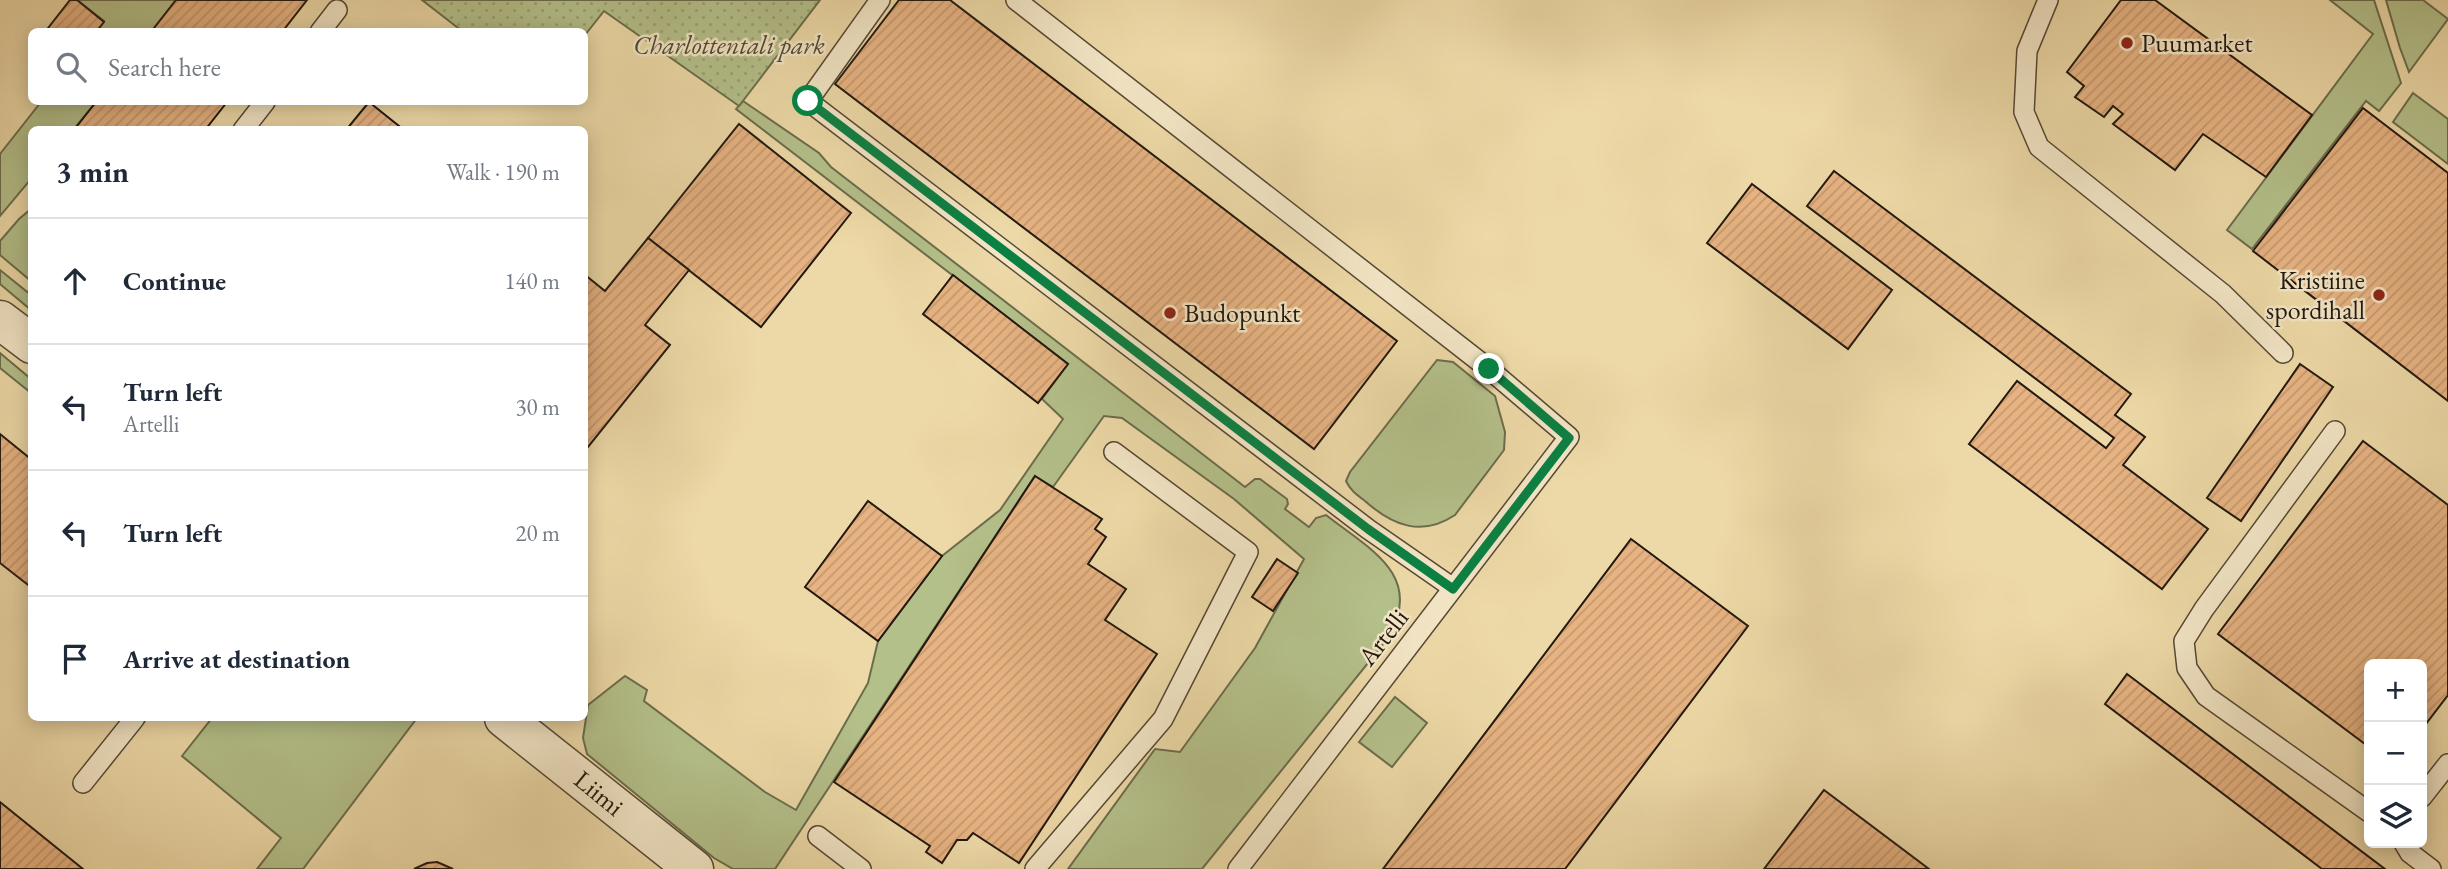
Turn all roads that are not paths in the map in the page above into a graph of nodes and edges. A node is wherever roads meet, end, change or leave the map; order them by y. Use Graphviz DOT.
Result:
graph roads {
  1 [pos="880,0"];
  2 [pos="1016,0"];
  3 [pos="2049,0"];
  4 [pos="337,10"];
  5 [pos="323,28"];
  6 [pos="263,105"];
  7 [pos="246,126"];
  8 [pos="0,320"];
  9 [pos="28,341"];
  10 [pos="2283,353"];
  11 [pos="2335,431"];
  12 [pos="1114,452"];
  13 [pos="1453,589"];
  14 [pos="133,721"];
  15 [pos="508,721"];
  16 [pos="2448,764"];
  17 [pos="83,783"];
  18 [pos="2427,791"];
  19 [pos="2364,807"];
  20 [pos="818,836"];
  21 [pos="2407,848"];
  22 [pos="694,869"];
  23 [pos="861,869"];
  24 [pos="1035,869"];
  25 [pos="1238,869"];
  26 [pos="2431,869"];
  1 -- 13 [label="lane"];
  2 -- 13 [label="lane, Artelli"];
  3 -- 10 [label="lane"];
  4 -- 5 [label="lane"];
  6 -- 7 [label="lane"];
  8 -- 9 [label="street"];
  11 -- 19 [label="lane"];
  12 -- 24 [label="lane"];
  13 -- 25 [label="lane, Artelli"];
  14 -- 17 [label="lane"];
  15 -- 22 [label="street, Liimi"];
  16 -- 18 [label="lane"];
  20 -- 23 [label="lane"];
  21 -- 26 [label="lane"];
}
